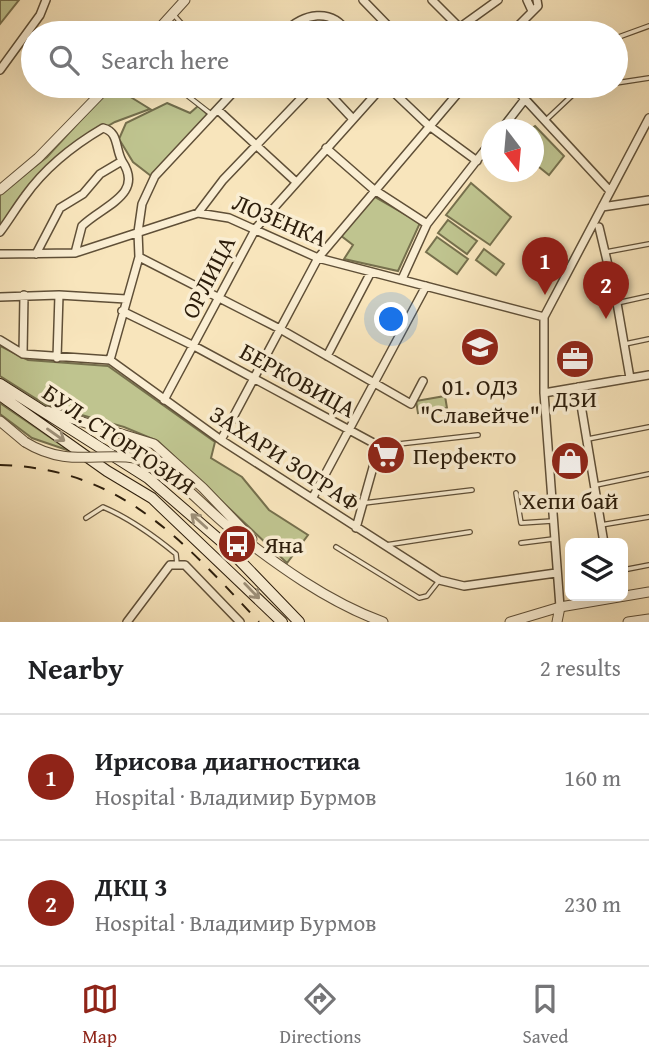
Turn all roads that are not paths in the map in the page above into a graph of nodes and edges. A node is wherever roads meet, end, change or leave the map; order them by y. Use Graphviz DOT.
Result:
graph roads {
  1 [pos="46,0"];
  2 [pos="185,0"];
  3 [pos="363,0"];
  4 [pos="432,0"];
  5 [pos="495,0"];
  6 [pos="527,0"];
  7 [pos="536,6"];
  8 [pos="173,14"];
  9 [pos="35,21"];
  10 [pos="166,21"];
  11 [pos="180,21"];
  12 [pos="300,21"];
  13 [pos="337,21"];
  14 [pos="383,21"];
  15 [pos="454,21"];
  16 [pos="473,21"];
  17 [pos="522,21"];
  18 [pos="649,26"];
  19 [pos="628,34"];
  20 [pos="21,37"];
  21 [pos="3,57"];
  22 [pos="0,70"];
  23 [pos="649,78"];
  24 [pos="628,81"];
  25 [pos="96,98"];
  26 [pos="193,98"];
  27 [pos="228,98"];
  28 [pos="302,98"];
  29 [pos="333,98"];
  30 [pos="373,98"];
  31 [pos="398,98"];
  32 [pos="453,98"];
  33 [pos="569,98"];
  34 [pos="525,99"];
  35 [pos="215,113"];
  36 [pos="352,118"];
  37 [pos="649,118"];
  38 [pos="510,119"];
  39 [pos="545,121"];
  40 [pos="428,125"];
  41 [pos="256,146"];
  42 [pos="326,148"];
  43 [pos="481,156"];
  44 [pos="122,161"];
  45 [pos="477,161"];
  46 [pos="295,181"];
  47 [pos="373,189"];
  48 [pos="0,190"];
  49 [pos="610,191"];
  50 [pos="649,200"];
  51 [pos="602,207"];
  52 [pos="198,213"];
  53 [pos="427,224"];
  54 [pos="598,227"];
  55 [pos="256,228"];
  56 [pos="0,232"];
  57 [pos="138,232"];
  58 [pos="649,244"];
  59 [pos="75,253"];
  60 [pos="606,253"];
  61 [pos="0,254"];
  62 [pos="36,254"];
  63 [pos="139,257"];
  64 [pos="318,258"];
  65 [pos="371,272"];
  66 [pos="402,279"];
  67 [pos="426,286"];
  68 [pos="24,295"];
  69 [pos="59,295"];
  70 [pos="649,296"];
  71 [pos="0,297"];
  72 [pos="218,298"];
  73 [pos="126,299"];
  74 [pos="617,303"];
  75 [pos="122,311"];
  76 [pos="544,317"];
  77 [pos="280,329"];
  78 [pos="649,339"];
  79 [pos="0,340"];
  80 [pos="625,344"];
  81 [pos="194,346"];
  82 [pos="23,354"];
  83 [pos="327,356"];
  84 [pos="57,358"];
  85 [pos="110,360"];
  86 [pos="649,375"];
  87 [pos="254,377"];
  88 [pos="630,378"];
  89 [pos="423,382"];
  90 [pos="375,383"];
  91 [pos="0,384"];
  92 [pos="578,387"];
  93 [pos="544,393"];
  94 [pos="0,395"];
  95 [pos="163,400"];
  96 [pos="39,409"];
  97 [pos="0,421"];
  98 [pos="649,427"];
  99 [pos="351,431"];
  100 [pos="478,435"];
  101 [pos="586,439"];
  102 [pos="221,440"];
  103 [pos="379,446"];
  104 [pos="649,474"];
  105 [pos="594,485"];
  106 [pos="472,490"];
  107 [pos="516,493"];
  108 [pos="313,498"];
  109 [pos="364,503"];
  110 [pos="649,517"];
  111 [pos="86,518"];
  112 [pos="552,521"];
  113 [pos="601,525"];
  114 [pos="356,528"];
  115 [pos="470,531"];
  116 [pos="603,538"];
  117 [pos="554,539"];
  118 [pos="521,543"];
  119 [pos="383,545"];
  120 [pos="336,547"];
  121 [pos="260,548"];
  122 [pos="178,565"];
  123 [pos="649,565"];
  124 [pos="628,569"];
  125 [pos="556,573"];
  126 [pos="439,580"];
  127 [pos="649,592"];
  128 [pos="628,594"];
  129 [pos="590,601"];
  130 [pos="559,607"];
  131 [pos="530,616"];
  132 [pos="649,619"];
  133 [pos="127,622"];
  134 [pos="240,622"];
  135 [pos="282,622"];
  136 [pos="299,622"];
  137 [pos="383,622"];
  138 [pos="510,622"];
  139 [pos="521,622"];
  140 [pos="557,622"];
  141 [pos="628,622"];
  1 -- 9 [label="street"];
  2 -- 8 [label="street"];
  3 -- 14 [label="street"];
  4 -- 15 [label="street"];
  5 -- 16 [label="street"];
  6 -- 7 [label="street"];
  7 -- 17 [label="street"];
  8 -- 10 [label="street"];
  8 -- 11 [label="lane"];
  12 -- 13 [label="street"];
  18 -- 19 [label="lane"];
  20 -- 21 [label="street"];
  21 -- 22 [label="street"];
  23 -- 24 [label="lane"];
  25 -- 48 [label="street"];
  26 -- 35 [label="lane"];
  27 -- 35 [label="street"];
  28 -- 41 [label="street"];
  29 -- 36 [label="street"];
  30 -- 36 [label="street, ОРЛИЦА"];
  31 -- 40 [label="street"];
  32 -- 40 [label="street"];
  33 -- 39 [label="lane"];
  34 -- 38 [label="street"];
  34 -- 39 [label="street"];
  35 -- 41 [label="street"];
  35 -- 57 [label="street"];
  36 -- 42 [label="street, ОРЛИЦА"];
  37 -- 49 [label="street"];
  39 -- 49 [label="street"];
  40 -- 45 [label="street"];
  40 -- 47 [label="street"];
  41 -- 46 [label="street"];
  41 -- 52 [label="street"];
  42 -- 46 [label="street, ОРЛИЦА"];
  42 -- 47 [label="street"];
  43 -- 45 [label="street"];
  44 -- 56 [label="street"];
  44 -- 59 [label="street"];
  44 -- 62 [label="street"];
  45 -- 53 [label="street"];
  46 -- 55 [label="street, ОРЛИЦА"];
  47 -- 53 [label="street"];
  47 -- 64 [label="street"];
  49 -- 51 [label="street"];
  50 -- 51 [label="street"];
  51 -- 76 [label="street"];
  52 -- 55 [label="street, ЛОЗЕНКА"];
  52 -- 57 [label="street, ЛОЗЕНКА"];
  53 -- 66 [label="street"];
  54 -- 60 [label="street"];
  55 -- 64 [label="street, ЛОЗЕНКА"];
  55 -- 72 [label="street, ОРЛИЦА"];
  57 -- 59 [label="street, ЛОЗЕНКА"];
  57 -- 63 [label="street"];
  58 -- 60 [label="lane"];
  59 -- 62 [label="street, ЛОЗЕНКА"];
  60 -- 74 [label="street"];
  61 -- 62 [label="street, ЛОЗЕНКА"];
  63 -- 72 [label="street"];
  63 -- 73 [label="street"];
  64 -- 65 [label="street, ЛОЗЕНКА"];
  64 -- 77 [label="street"];
  65 -- 66 [label="street, ЛОЗЕНКА"];
  65 -- 83 [label="street"];
  66 -- 67 [label="street, ЛОЗЕНКА"];
  67 -- 76 [label="street, ЛОЗЕНКА"];
  67 -- 90 [label="street"];
  68 -- 69 [label="street"];
  68 -- 71 [label="street"];
  68 -- 82 [label="street"];
  69 -- 73 [label="street"];
  69 -- 84 [label="street"];
  70 -- 74 [label="lane"];
  72 -- 77 [label="street"];
  72 -- 81 [label="street, ОРЛИЦА"];
  73 -- 75 [label="street"];
  74 -- 80 [label="street"];
  75 -- 81 [label="street, БЕРКОВИЦА"];
  75 -- 85 [label="street"];
  76 -- 93 [label="street"];
  77 -- 83 [label="street"];
  77 -- 87 [label="street"];
  78 -- 80 [label="lane"];
  79 -- 82 [label="street"];
  80 -- 88 [label="street"];
  81 -- 87 [label="street, БЕРКОВИЦА"];
  81 -- 95 [label="street, ОРЛИЦА"];
  82 -- 84 [label="street"];
  83 -- 90 [label="street"];
  84 -- 85 [label="street"];
  85 -- 95 [label="street, ЗАХАРИ ЗОГРАФ"];
  86 -- 88 [label="street"];
  87 -- 99 [label="street, БЕРКОВИЦА"];
  87 -- 102 [label="street"];
  88 -- 92 [label="street"];
  89 -- 90 [label="street"];
  90 -- 99 [label="street"];
  91 -- 96 [label="main road, БУЛ. СТОРГОЗИЯ"];
  92 -- 93 [label="street"];
  92 -- 101 [label="street"];
  93 -- 112 [label="street"];
  94 -- 135 [label="main road, БУЛ. СТОРГОЗИЯ, one-way"];
  95 -- 102 [label="street, ЗАХАРИ ЗОГРАФ"];
  96 -- 121 [label="street"];
  136 -- 96 [label="main road, БУЛ. СТОРГОЗИЯ, one-way"];
  97 -- 121 [label="street, bridge"];
  98 -- 101 [label="lane"];
  99 -- 103 [label="street, БЕРКОВИЦА"];
  99 -- 108 [label="street"];
  100 -- 103 [label="lane"];
  101 -- 105 [label="street"];
  102 -- 108 [label="street, ЗАХАРИ ЗОГРАФ"];
  103 -- 109 [label="street"];
  104 -- 105 [label="lane"];
  105 -- 113 [label="street"];
  106 -- 109 [label="lane"];
  107 -- 112 [label="lane"];
  108 -- 114 [label="street, ЗАХАРИ ЗОГРАФ"];
  109 -- 114 [label="street"];
  110 -- 113 [label="lane"];
  111 -- 122 [label="lane"];
  112 -- 117 [label="street"];
  113 -- 116 [label="street"];
  114 -- 119 [label="street, ЗАХАРИ ЗОГРАФ"];
  115 -- 119 [label="lane"];
  117 -- 118 [label="lane"];
  117 -- 125 [label="street"];
  119 -- 126 [label="street, ЗАХАРИ ЗОГРАФ"];
  120 -- 126 [label="lane"];
  121 -- 137 [label="street"];
  122 -- 133 [label="street"];
  122 -- 134 [label="street"];
  123 -- 124 [label="lane"];
  125 -- 126 [label="street, ЗАХАРИ ЗОГРАФ"];
  125 -- 130 [label="street"];
  127 -- 128 [label="street"];
  129 -- 130 [label="street"];
  130 -- 131 [label="street"];
  130 -- 140 [label="street"];
  131 -- 138 [label="street"];
  131 -- 139 [label="street"];
  132 -- 141 [label="street"];
}
